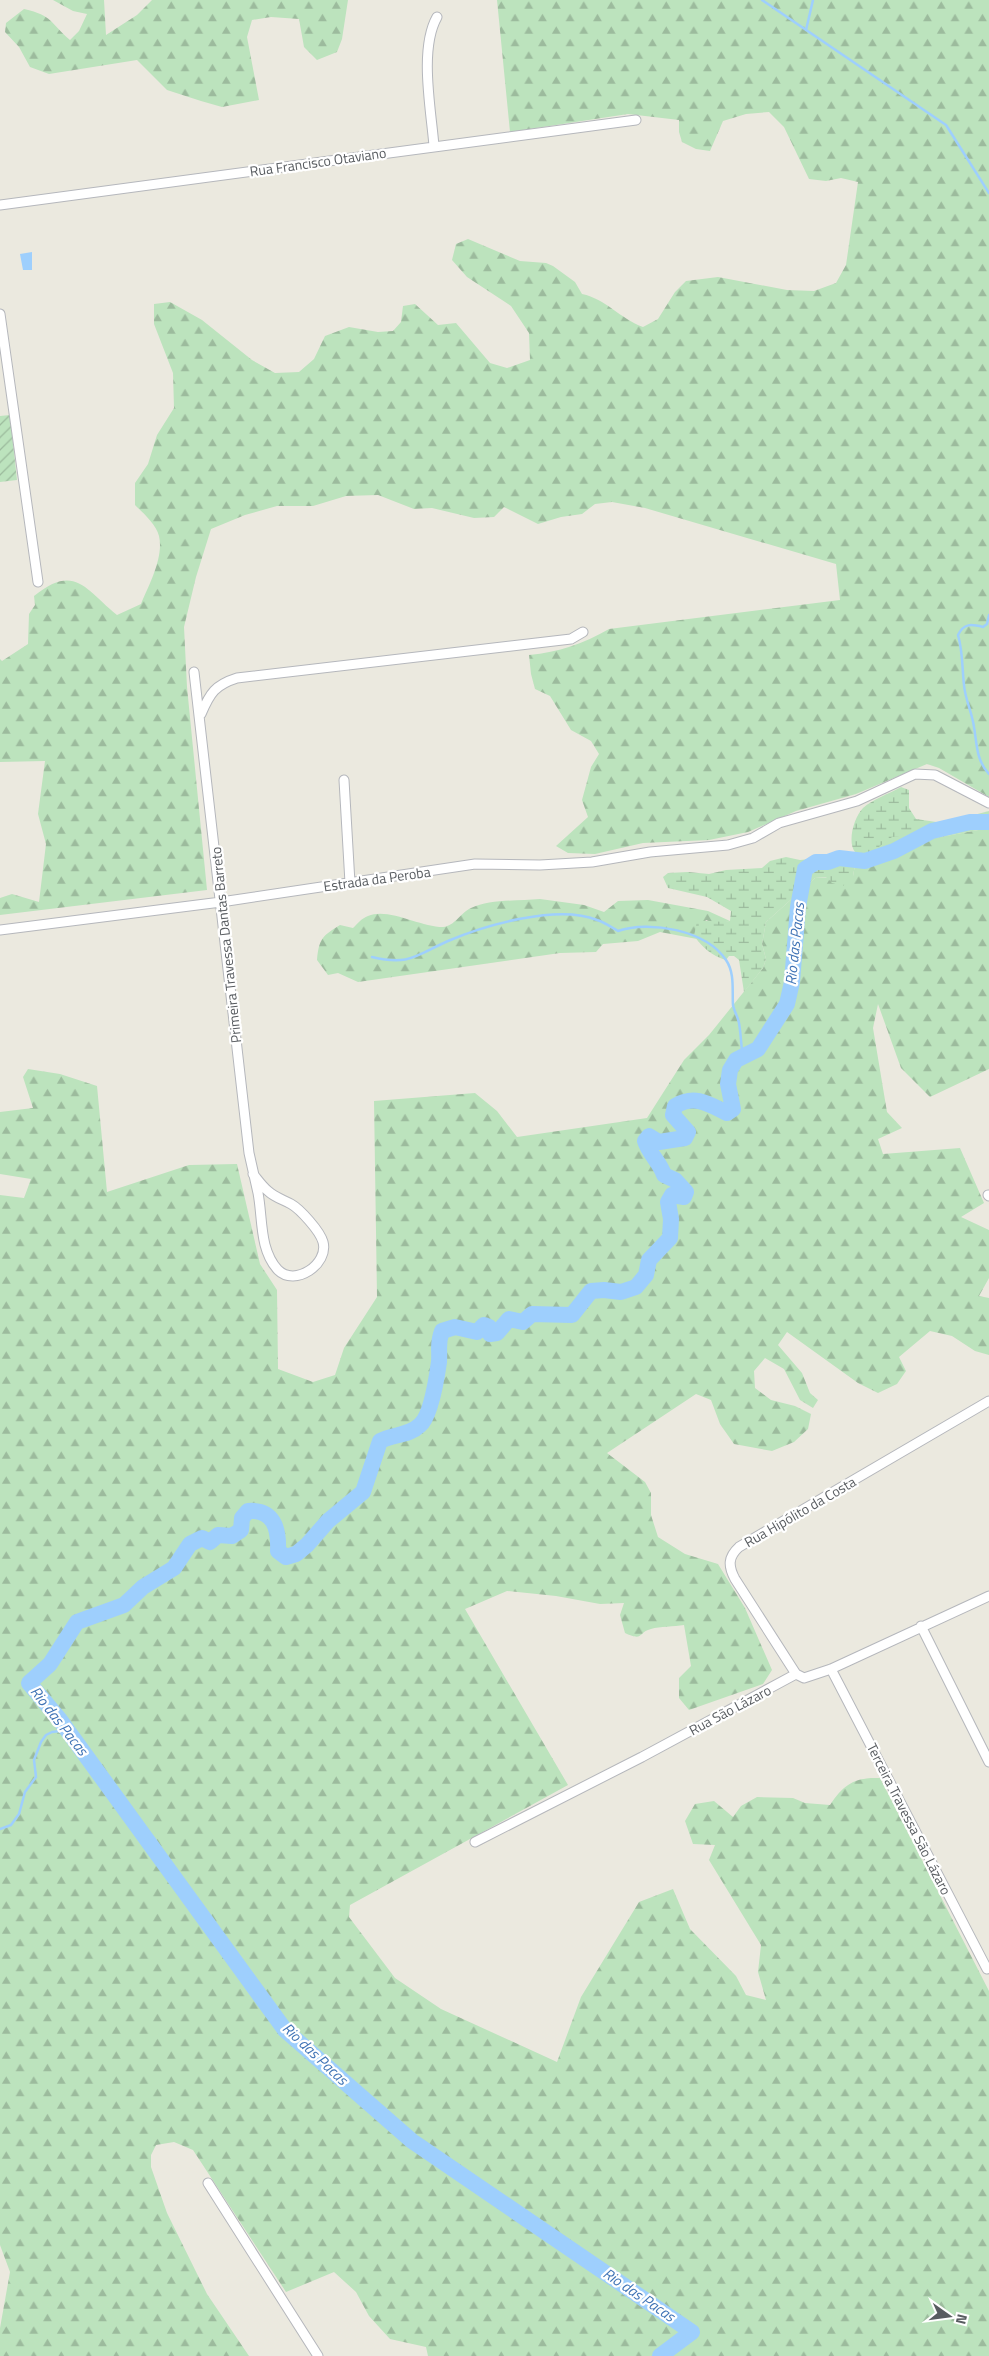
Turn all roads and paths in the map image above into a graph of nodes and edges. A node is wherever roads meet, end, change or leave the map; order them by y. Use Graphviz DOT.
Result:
graph roads {
  1 [pos="436,17"];
  2 [pos="636,120"];
  3 [pos="434,146"];
  4 [pos="0,205"];
  5 [pos="0,314"];
  6 [pos="38,582"];
  7 [pos="584,632"];
  8 [pos="194,672"];
  9 [pos="200,715"];
  10 [pos="344,780"];
  11 [pos="989,803"];
  12 [pos="350,883"];
  13 [pos="221,902"];
  14 [pos="0,930"];
  15 [pos="253,1174"];
  16 [pos="989,1401"];
  17 [pos="989,1596"];
  18 [pos="921,1626"];
  19 [pos="831,1669"];
  20 [pos="796,1674"];
  21 [pos="989,1762"];
  22 [pos="478,1840"];
  23 [pos="987,1969"];
  24 [pos="208,2183"];
  25 [pos="318,2356"];
  1 -- 3 [label="street"];
  2 -- 3 [label="street, Rua Francisco Otaviano"];
  3 -- 4 [label="street, Rua Francisco Otaviano"];
  5 -- 6 [label="street"];
  7 -- 9 [label="street"];
  8 -- 9 [label="street, Primeira Travessa Dantas Barreto"];
  9 -- 13 [label="street, Primeira Travessa Dantas Barreto"];
  10 -- 12 [label="street"];
  11 -- 12 [label="street, Estrada da Peroba"];
  12 -- 13 [label="street, Estrada da Peroba"];
  13 -- 14 [label="street, Estrada da Peroba"];
  13 -- 15 [label="street, Primeira Travessa Dantas Barreto"];
  15 -- 15 [label="street, Primeira Travessa Dantas Barreto"];
  16 -- 20 [label="street, Rua Hipólito da Costa"];
  17 -- 18 [label="street, Rua São Lázaro"];
  18 -- 19 [label="street, Rua São Lázaro"];
  18 -- 21 [label="street"];
  19 -- 20 [label="street, Rua São Lázaro"];
  19 -- 23 [label="street, Terceira Travessa São Lázaro"];
  20 -- 22 [label="street, Rua São Lázaro"];
  24 -- 25 [label="street"];
}
